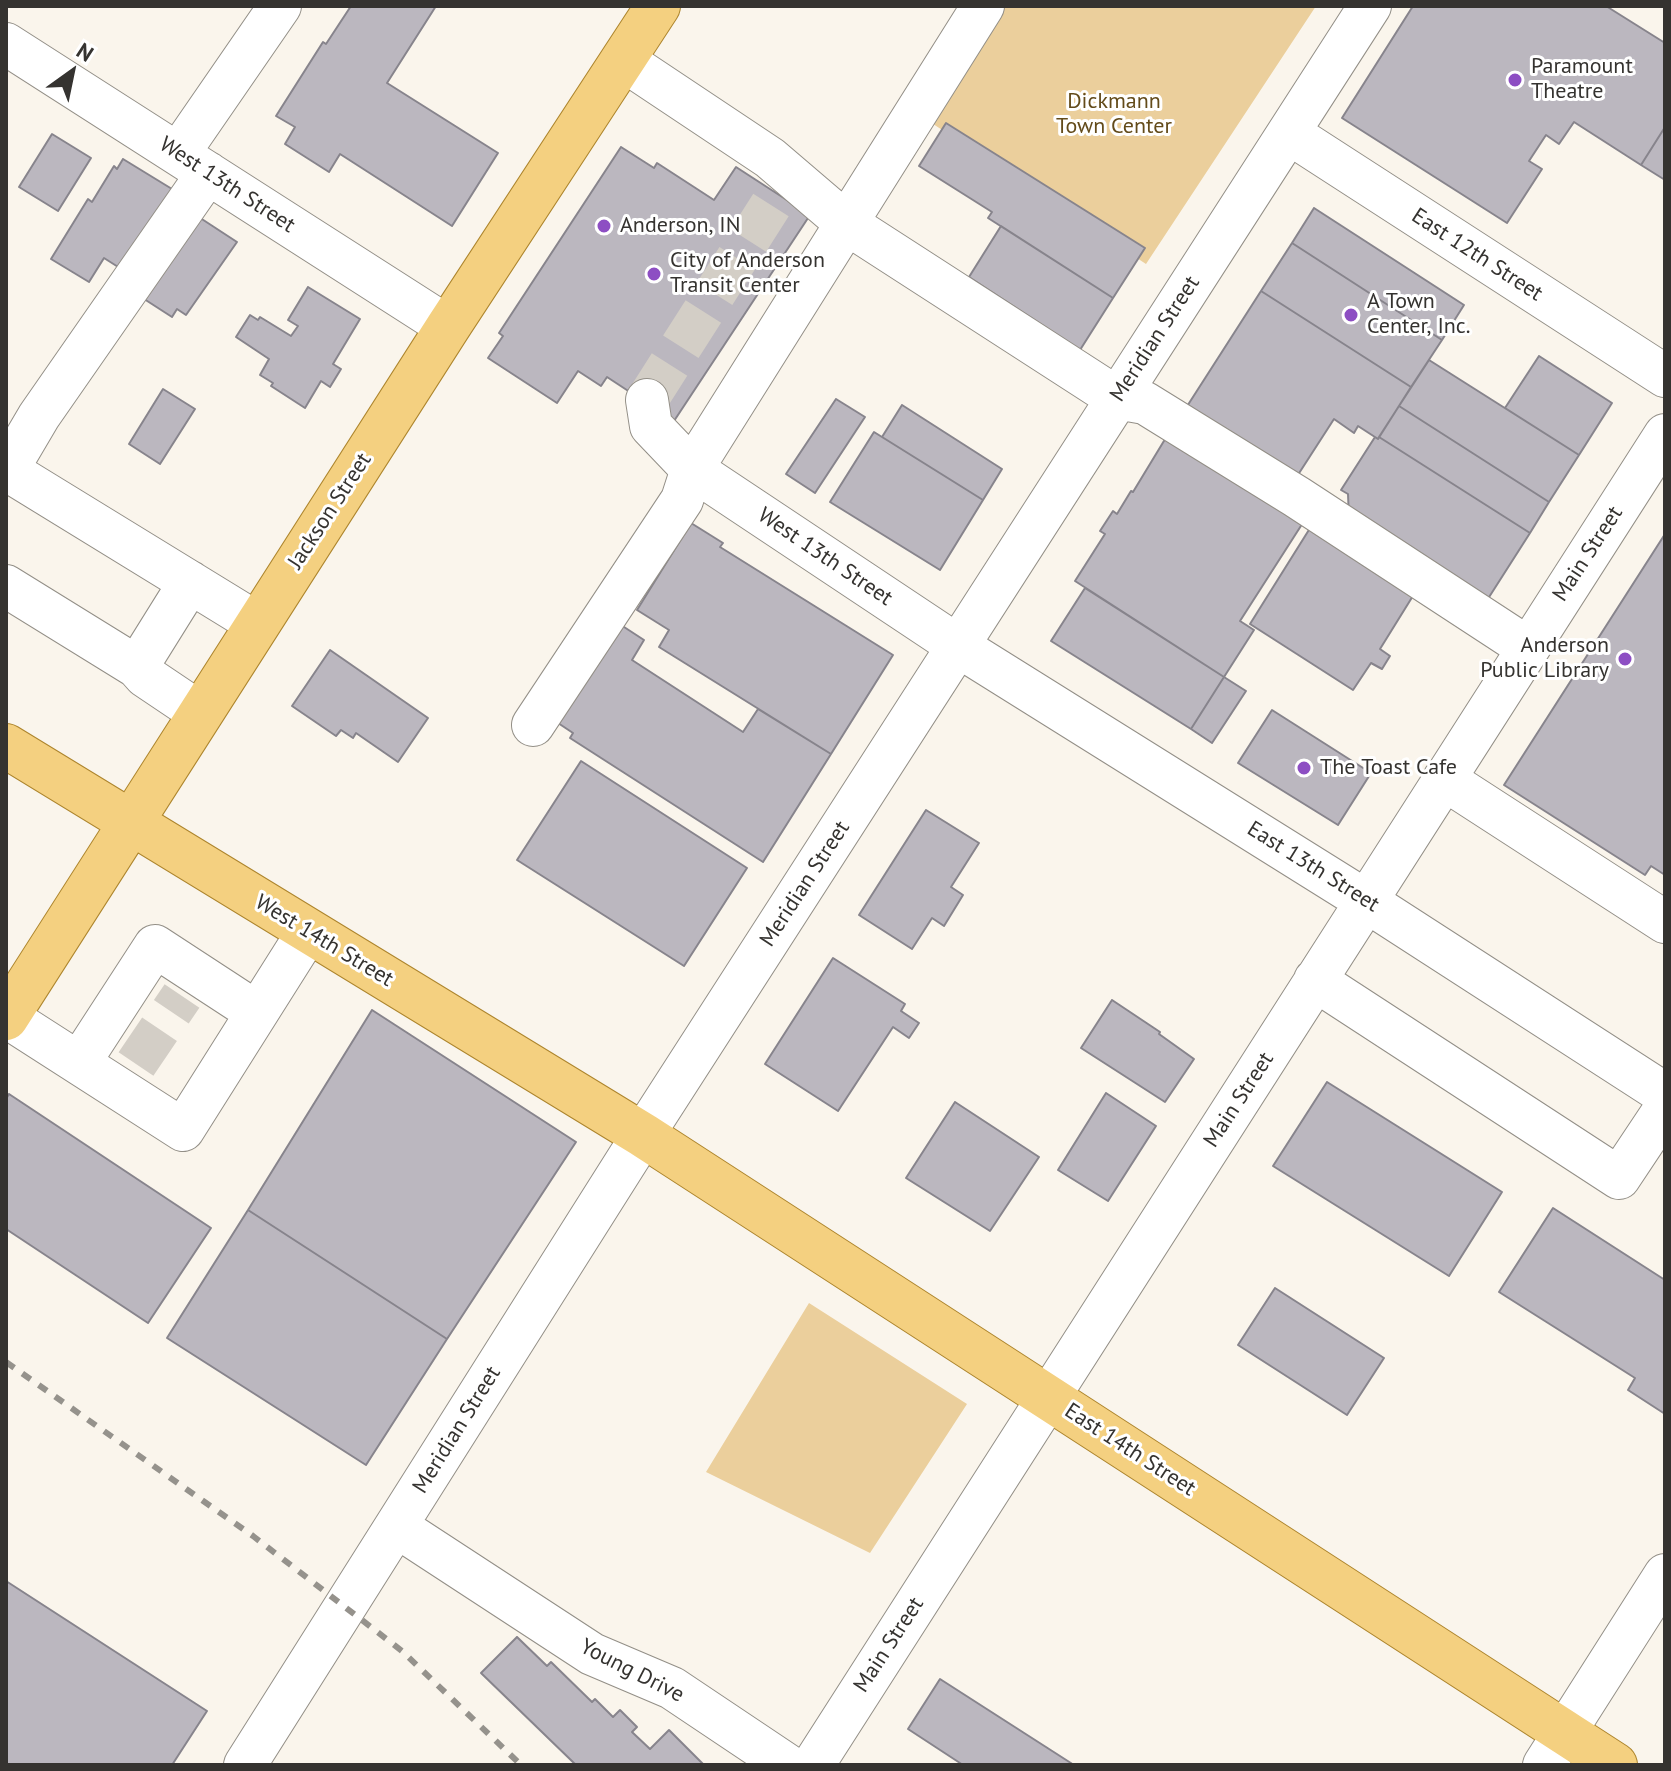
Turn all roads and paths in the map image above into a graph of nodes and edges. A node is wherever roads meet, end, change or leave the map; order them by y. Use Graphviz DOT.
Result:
graph roads {
  1 [pos="280,6"];
  2 [pos="658,6"];
  3 [pos="983,6"];
  4 [pos="1370,6"];
  5 [pos="6,44"];
  6 [pos="623,60"];
  7 [pos="1289,133"];
  8 [pos="193,163"];
  9 [pos="846,223"];
  10 [pos="448,327"];
  11 [pos="1665,376"];
  12 [pos="1117,398"];
  13 [pos="647,400"];
  14 [pos="1665,435"];
  15 [pos="692,469"];
  16 [pos="7,471"];
  17 [pos="190,582"];
  18 [pos="6,586"];
  19 [pos="258,624"];
  20 [pos="958,646"];
  21 [pos="1528,648"];
  22 [pos="137,667"];
  23 [pos="200,713"];
  24 [pos="533,725"];
  25 [pos="6,746"];
  26 [pos="1444,779"];
  27 [pos="130,823"];
  28 [pos="1366,901"];
  29 [pos="1665,922"];
  30 [pos="308,932"];
  31 [pos="1315,980"];
  32 [pos="256,1012"];
  33 [pos="7,1018"];
  34 [pos="79,1063"];
  35 [pos="1665,1094"];
  36 [pos="1665,1109"];
  37 [pos="643,1135"];
  38 [pos="1048,1397"];
  39 [pos="396,1526"];
  40 [pos="1665,1575"];
  41 [pos="1554,1749"];
  42 [pos="245,1765"];
  43 [pos="787,1765"];
  44 [pos="813,1765"];
  45 [pos="1615,1765"];
  1 -- 8 [label="street"];
  2 -- 6 [label="main road, Jackson Street"];
  3 -- 9 [label="street"];
  4 -- 7 [label="street, Meridian Street"];
  5 -- 8 [label="street, West 13th Street"];
  6 -- 9 [label="street"];
  6 -- 10 [label="main road, Jackson Street"];
  7 -- 11 [label="street, East 12th Street"];
  7 -- 12 [label="street, Meridian Street"];
  8 -- 10 [label="street, West 13th Street"];
  8 -- 16 [label="street"];
  9 -- 12 [label="street"];
  9 -- 15 [label="street"];
  10 -- 19 [label="main road, Jackson Street"];
  12 -- 20 [label="street, Meridian Street"];
  12 -- 21 [label="street"];
  13 -- 15 [label="street, West 13th Street"];
  14 -- 21 [label="street, Main Street"];
  15 -- 20 [label="street, West 13th Street"];
  15 -- 24 [label="street"];
  16 -- 17 [label="street"];
  17 -- 19 [label="street"];
  17 -- 22 [label="street"];
  18 -- 22 [label="street"];
  19 -- 23 [label="main road, Jackson Street"];
  20 -- 28 [label="street, East 13th Street"];
  20 -- 37 [label="street, Meridian Street"];
  21 -- 26 [label="street, Main Street"];
  22 -- 23 [label="street"];
  23 -- 27 [label="main road, Jackson Street"];
  25 -- 27 [label="main road, West 14th Street"];
  26 -- 28 [label="street, Main Street"];
  26 -- 29 [label="street"];
  27 -- 30 [label="main road, West 14th Street"];
  27 -- 33 [label="main road, Jackson Street"];
  28 -- 31 [label="street, Main Street"];
  28 -- 35 [label="street, East 13th Street"];
  30 -- 32 [label="street"];
  30 -- 37 [label="main road, West 14th Street"];
  31 -- 36 [label="street"];
  31 -- 38 [label="street, Main Street"];
  32 -- 34 [label="street"];
  32 -- 34 [label="street"];
  33 -- 34 [label="street"];
  37 -- 38 [label="main road, East 14th Street"];
  37 -- 39 [label="street, Meridian Street"];
  38 -- 41 [label="main road, East 14th Street"];
  38 -- 44 [label="street, Main Street"];
  39 -- 42 [label="street, Meridian Street"];
  39 -- 43 [label="street, Young Drive"];
  40 -- 41 [label="street"];
  41 -- 45 [label="main road, East 14th Street"];
}
